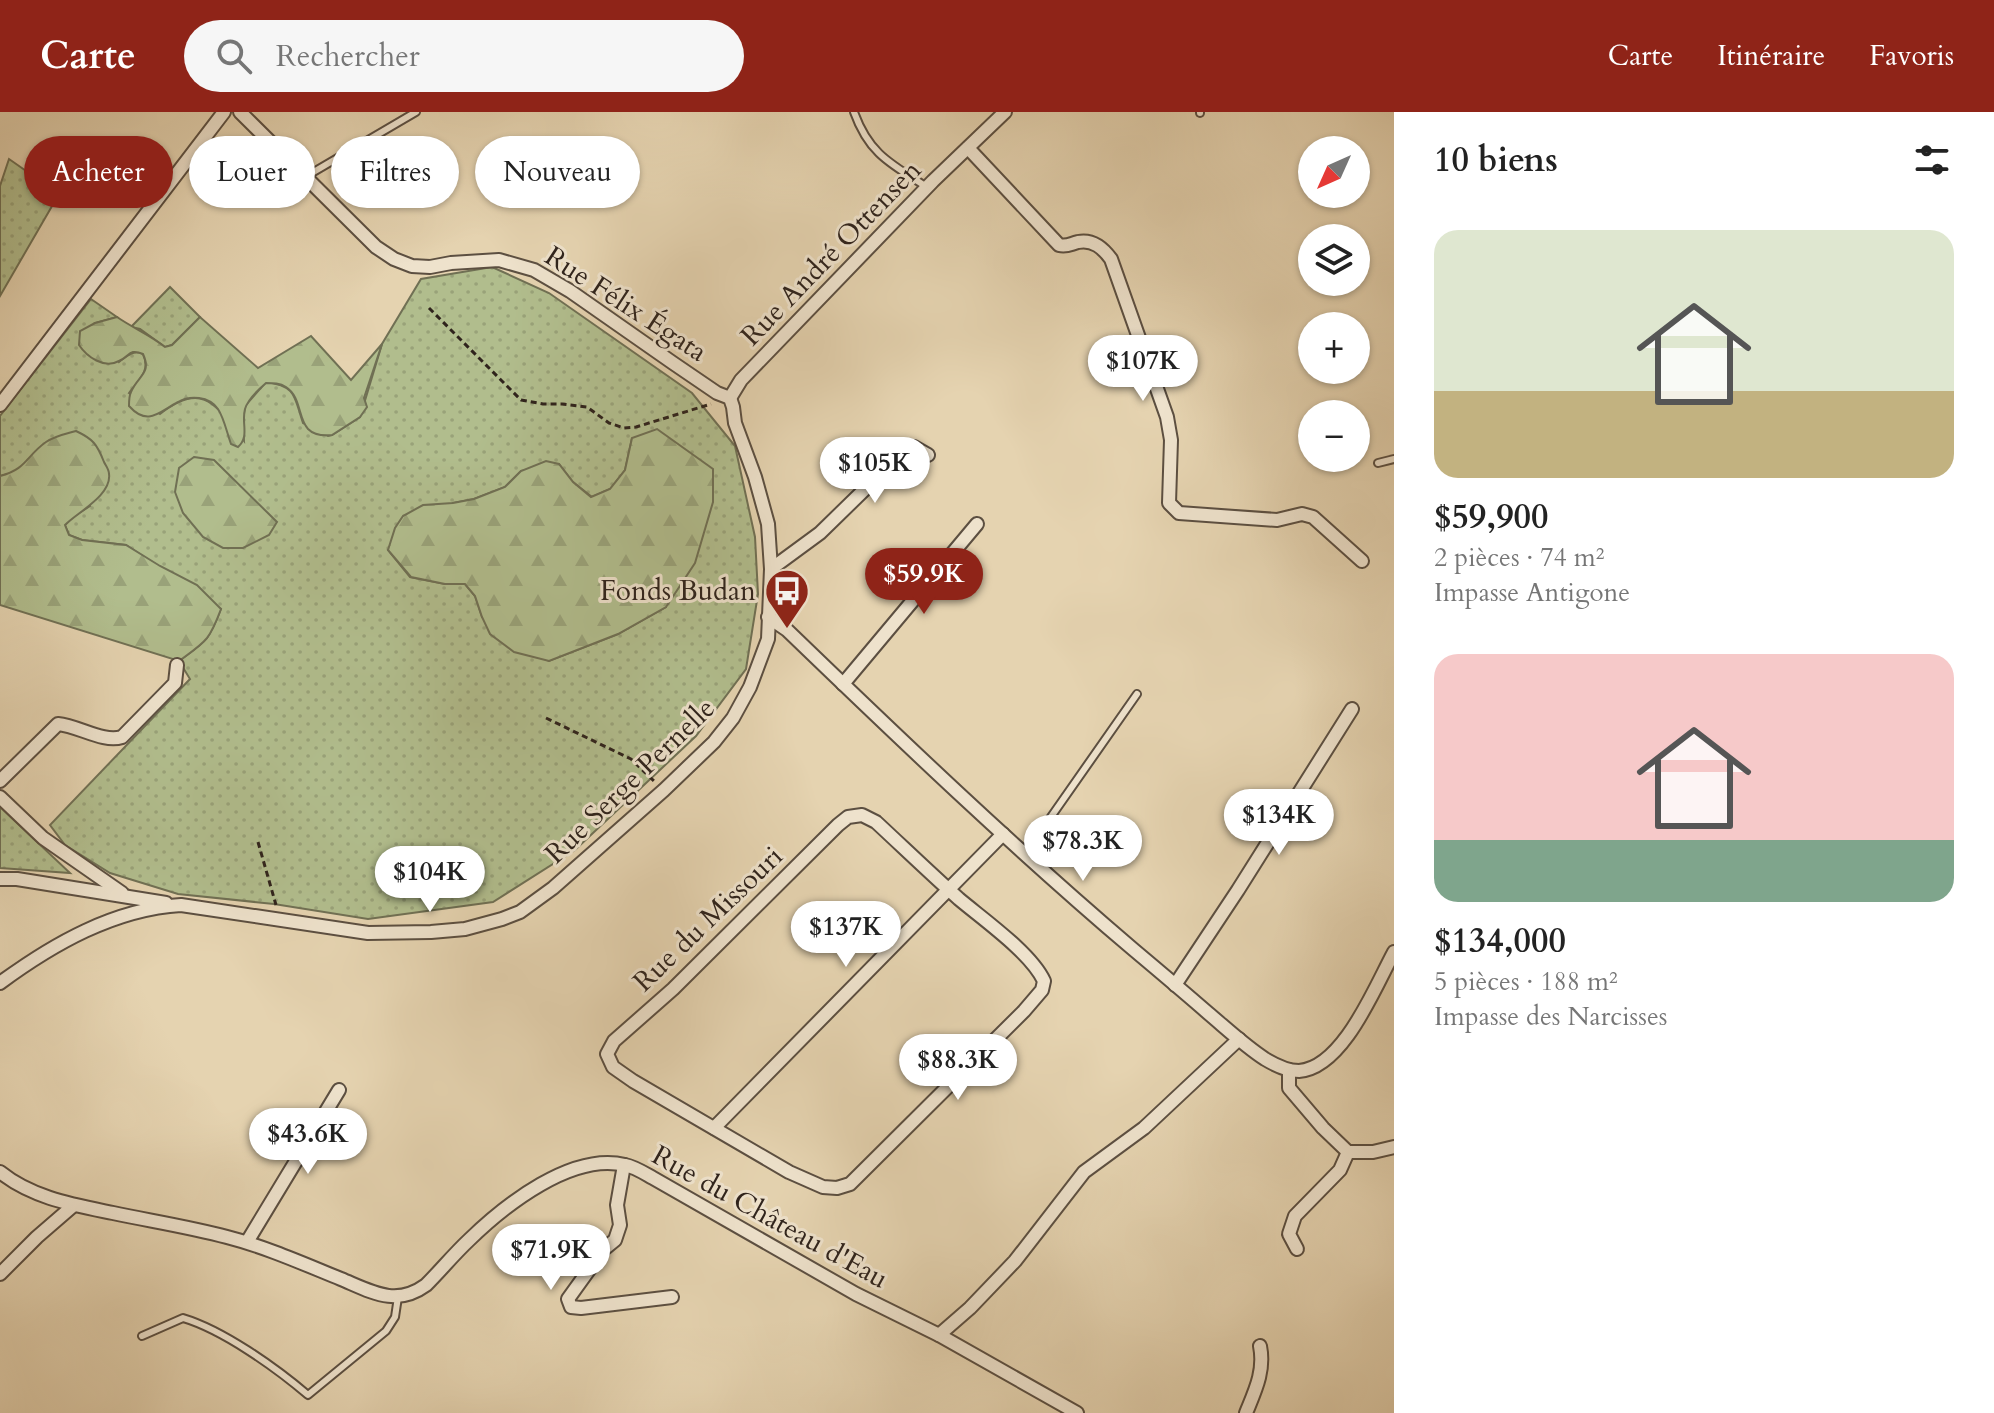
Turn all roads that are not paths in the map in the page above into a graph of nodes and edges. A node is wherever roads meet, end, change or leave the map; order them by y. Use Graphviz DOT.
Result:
graph roads {
  1 [pos="224,112"];
  2 [pos="240,112"];
  3 [pos="416,112"];
  4 [pos="854,112"];
  5 [pos="1005,112"];
  6 [pos="264,136"];
  7 [pos="968,148"];
  8 [pos="315,171"];
  9 [pos="315,187"];
  10 [pos="925,190"];
  11 [pos="730,398"];
  12 [pos="0,405"];
  13 [pos="928,455"];
  14 [pos="1394,459"];
  15 [pos="1378,463"];
  16 [pos="977,524"];
  17 [pos="1362,561"];
  18 [pos="771,569"];
  19 [pos="768,617"];
  20 [pos="177,665"];
  21 [pos="843,684"];
  22 [pos="1137,694"];
  23 [pos="1352,709"];
  24 [pos="0,781"];
  25 [pos="0,797"];
  26 [pos="1003,834"];
  27 [pos="1025,854"];
  28 [pos="0,879"];
  29 [pos="949,890"];
  30 [pos="128,897"];
  31 [pos="181,905"];
  32 [pos="1394,952"];
  33 [pos="0,983"];
  34 [pos="1175,985"];
  35 [pos="1239,1039"];
  36 [pos="1289,1070"];
  37 [pos="339,1090"];
  38 [pos="714,1128"];
  39 [pos="1394,1147"];
  40 [pos="1348,1152"];
  41 [pos="624,1165"];
  42 [pos="0,1172"];
  43 [pos="74,1205"];
  44 [pos="247,1242"];
  45 [pos="1297,1249"];
  46 [pos="0,1274"];
  47 [pos="398,1297"];
  48 [pos="672,1297"];
  49 [pos="939,1335"];
  50 [pos="142,1336"];
  51 [pos="1260,1346"];
  52 [pos="1077,1413"];
  53 [pos="1246,1413"];
  1 -- 12 [label="street"];
  2 -- 6 [label="street, Rue Félix Égata"];
  3 -- 8 [label="lane"];
  4 -- 10 [label="lane"];
  5 -- 7 [label="street, Rue André Ottensen"];
  7 -- 10 [label="street, Rue André Ottensen"];
  7 -- 17 [label="street"];
  9 -- 11 [label="street, Rue Félix Égata"];
  10 -- 11 [label="street, Rue André Ottensen"];
  11 -- 18 [label="street, Rue Serge Pernelle"];
  13 -- 18 [label="street"];
  14 -- 15 [label="lane"];
  16 -- 21 [label="street"];
  18 -- 19 [label="street, Rue Serge Pernelle"];
  19 -- 21 [label="street"];
  19 -- 31 [label="street, Rue Serge Pernelle"];
  20 -- 24 [label="street"];
  21 -- 26 [label="street"];
  22 -- 27 [label="lane"];
  23 -- 34 [label="street"];
  25 -- 30 [label="street"];
  26 -- 27 [label="street"];
  26 -- 29 [label="street"];
  27 -- 34 [label="street"];
  28 -- 30 [label="street"];
  29 -- 38 [label="street"];
  29 -- 38 [label="street"];
  29 -- 38 [label="street, Rue du Missouri"];
  30 -- 31 [label="street"];
  31 -- 33 [label="street, Rue Serge Pernelle"];
  32 -- 36 [label="street"];
  34 -- 35 [label="street"];
  35 -- 36 [label="street"];
  35 -- 49 [label="street"];
  36 -- 40 [label="street"];
  37 -- 44 [label="street"];
  39 -- 40 [label="street"];
  40 -- 45 [label="street"];
  41 -- 47 [label="street, Rue du Château d'Eau"];
  41 -- 48 [label="street"];
  41 -- 49 [label="street, Rue du Château d'Eau"];
  42 -- 43 [label="street"];
  43 -- 44 [label="street"];
  43 -- 46 [label="street"];
  44 -- 47 [label="street"];
  47 -- 50 [label="lane"];
  49 -- 52 [label="street, Rue du Château d'Eau"];
  51 -- 53 [label="street"];
}
